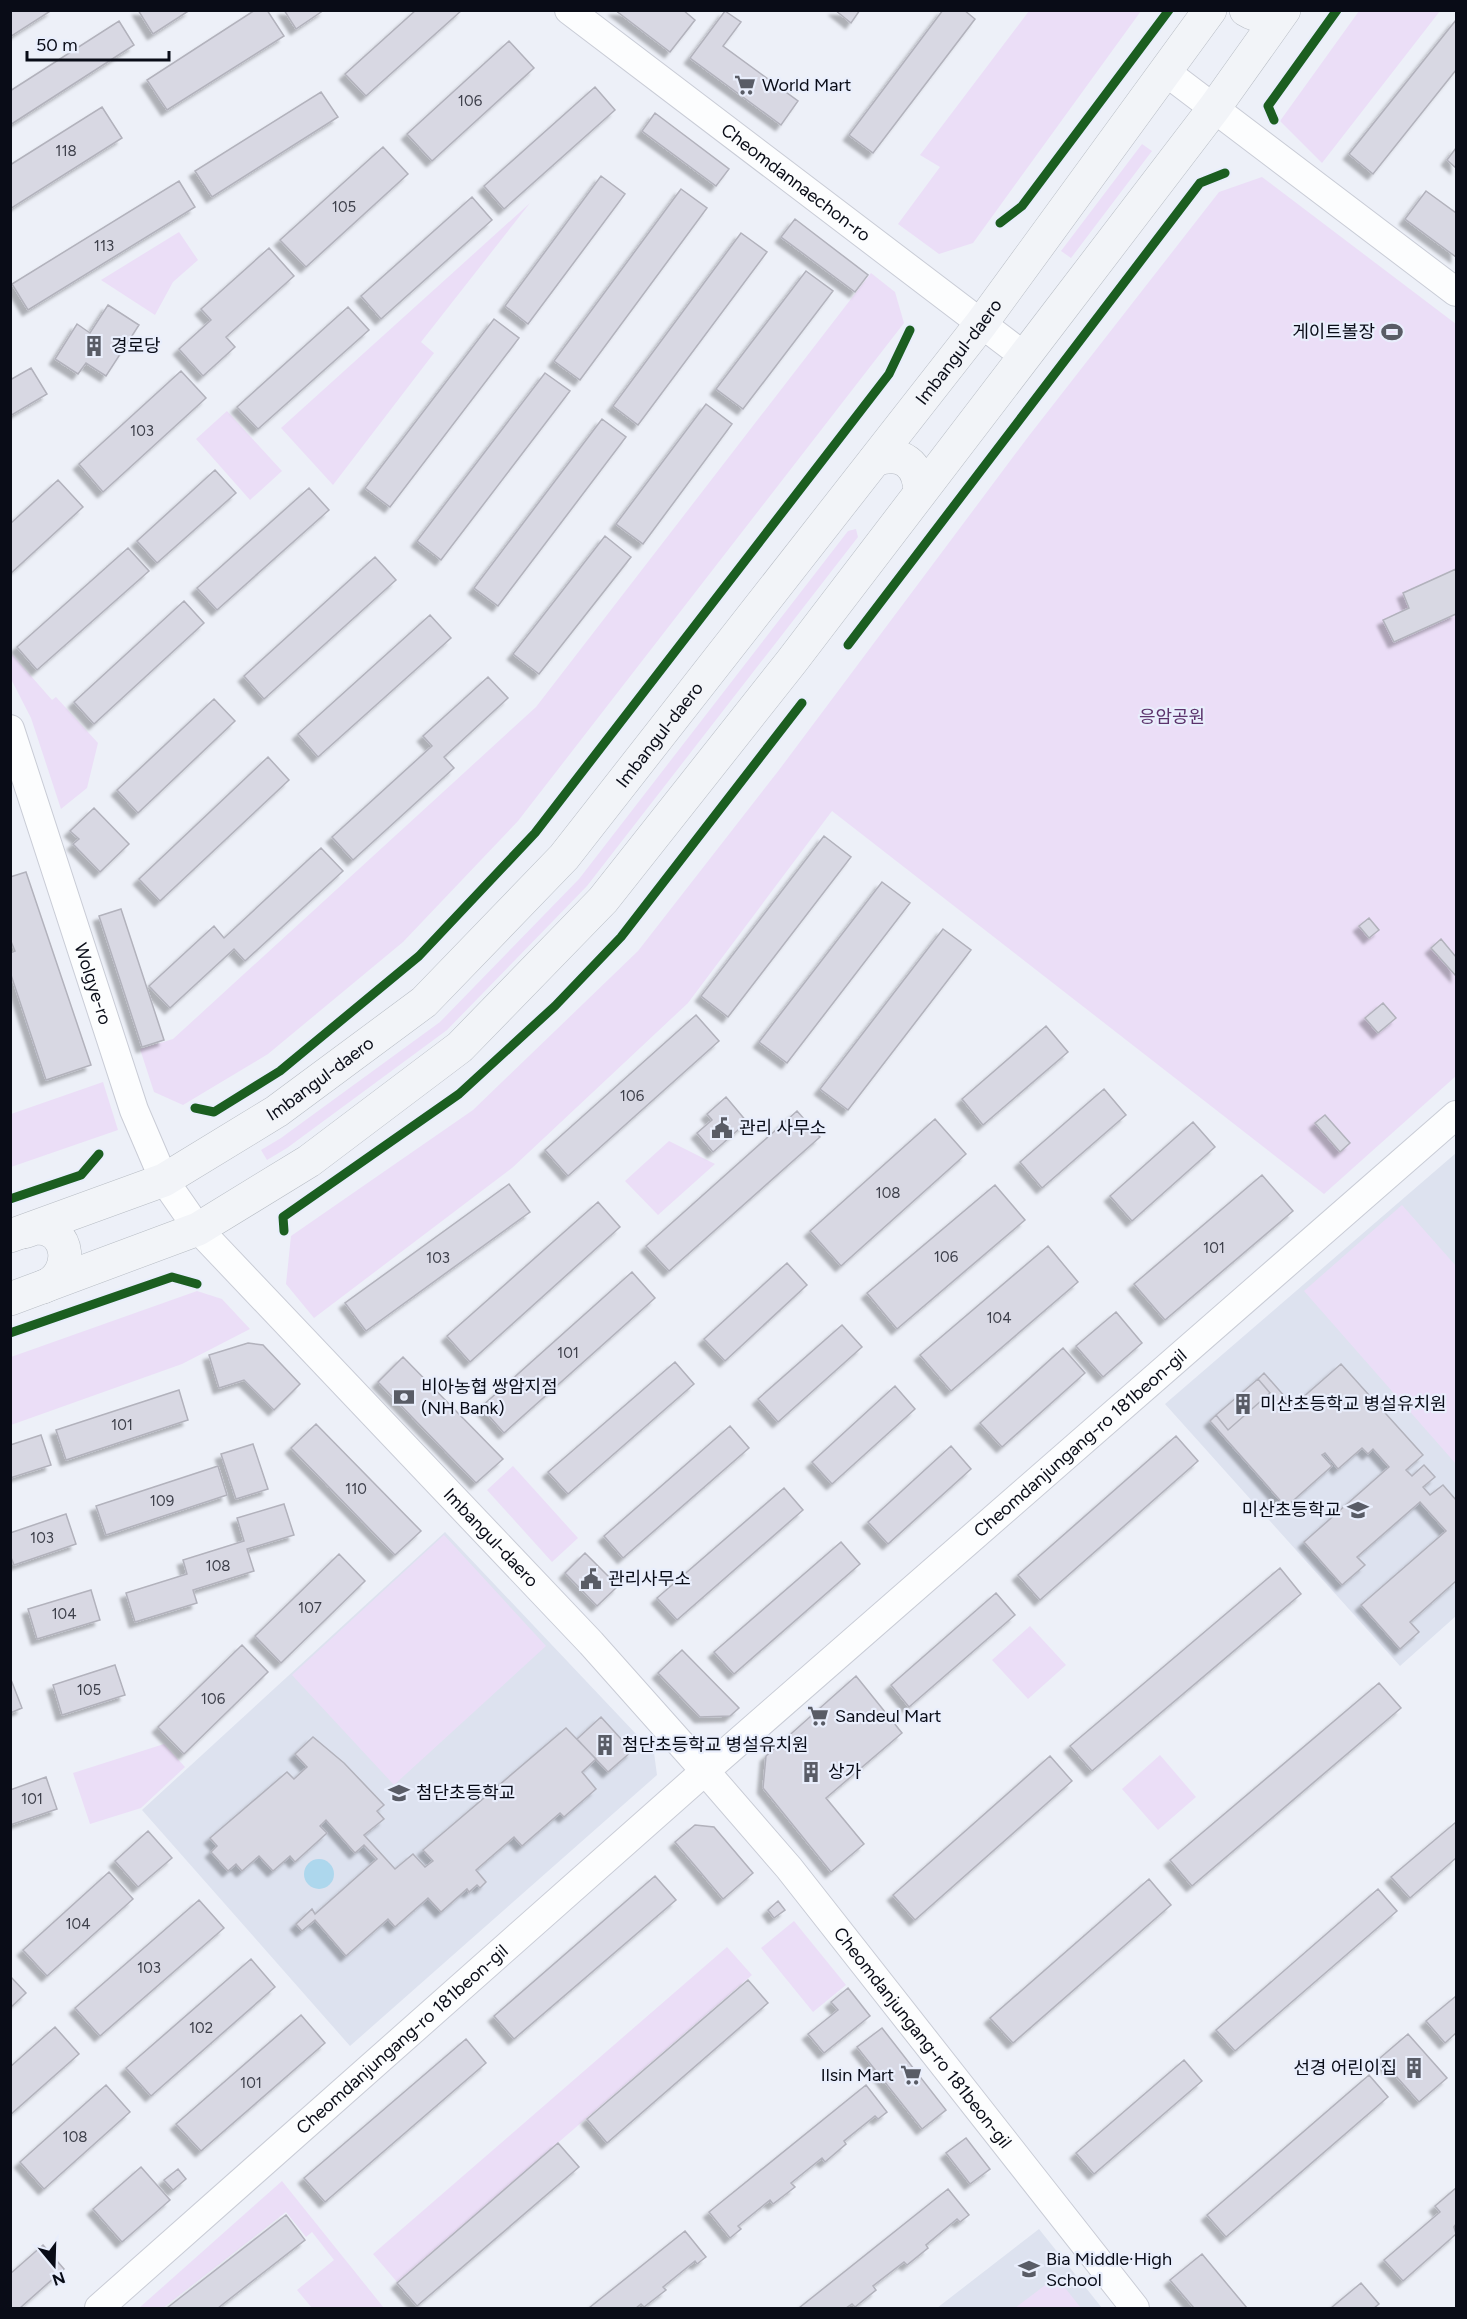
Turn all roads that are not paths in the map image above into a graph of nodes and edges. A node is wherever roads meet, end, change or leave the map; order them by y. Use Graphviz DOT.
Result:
graph roads {
  1 [pos="569,10"];
  2 [pos="1210,10"];
  3 [pos="1246,10"];
  4 [pos="1283,10"];
  5 [pos="1166,72"];
  6 [pos="1215,107"];
  7 [pos="1456,292"];
  8 [pos="981,324"];
  9 [pos="1024,356"];
  10 [pos="875,460"];
  11 [pos="920,492"];
  12 [pos="10,729"];
  13 [pos="1456,1115"];
  14 [pos="164,1180"];
  15 [pos="198,1229"];
  16 [pos="16,1234"];
  17 [pos="41,1288"];
  18 [pos="10,1299"];
  19 [pos="705,1771"];
  20 [pos="99,2308"];
  21 [pos="1135,2308"];
  1 -- 8 [label="street, Cheomdannaechon-ro"];
  2 -- 5 [label="main road, Imbangul-daero"];
  3 -- 4 [label="main road"];
  4 -- 6 [label="main road"];
  5 -- 6 [label="street"];
  5 -- 8 [label="main road, Imbangul-daero"];
  6 -- 7 [label="street"];
  6 -- 9 [label="main road"];
  8 -- 9 [label="street, Cheomdannaechon-ro"];
  8 -- 10 [label="main road, Imbangul-daero"];
  9 -- 11 [label="main road"];
  10 -- 11 [label="main road"];
  10 -- 14 [label="main road, Imbangul-daero"];
  11 -- 15 [label="main road"];
  12 -- 14 [label="street, Wolgye-ro"];
  13 -- 19 [label="street, Cheomdanjungang-ro 181beon-gil"];
  14 -- 15 [label="street, Wolgye-ro"];
  14 -- 16 [label="main road, Imbangul-daero"];
  15 -- 17 [label="main road"];
  15 -- 19 [label="street, Imbangul-daero"];
  16 -- 17 [label="main road"];
  17 -- 18 [label="main road"];
  19 -- 20 [label="street, Cheomdanjungang-ro 181beon-gil"];
  19 -- 21 [label="street, Cheomdanjungang-ro 181beon-gil"];
}
